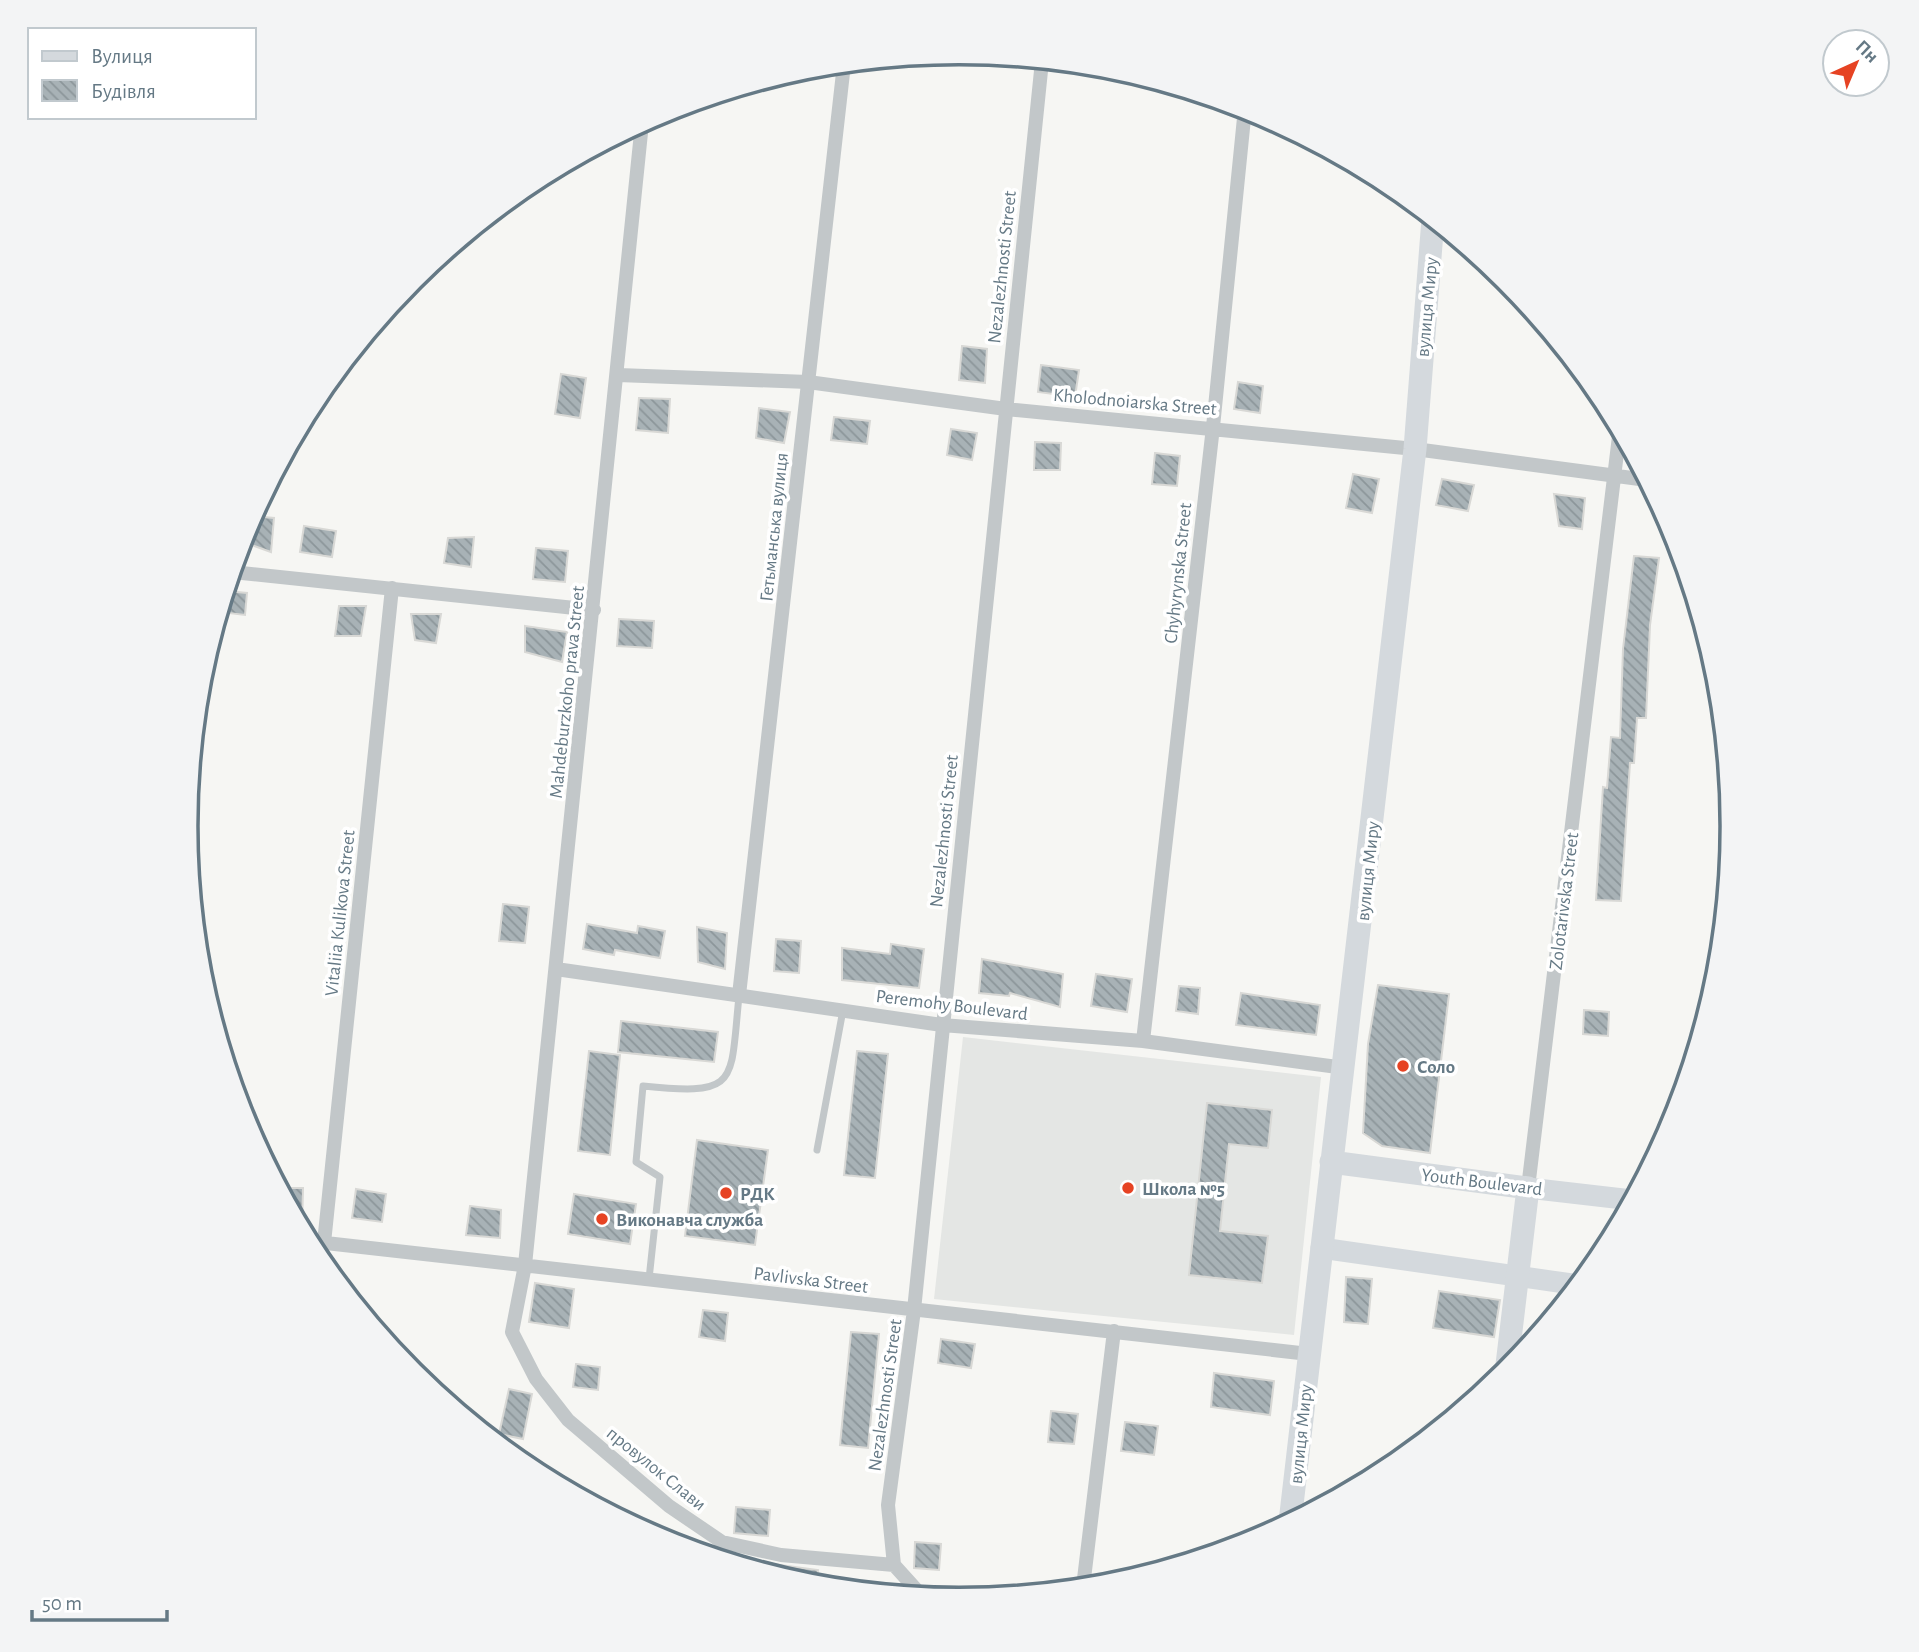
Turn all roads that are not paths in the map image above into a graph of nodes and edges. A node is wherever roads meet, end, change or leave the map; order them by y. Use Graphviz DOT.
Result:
graph roads {
  1 [pos="1041,69"];
  2 [pos="843,74"];
  3 [pos="1244,120"];
  4 [pos="641,135"];
  5 [pos="1432,230"];
  6 [pos="618,375"];
  7 [pos="808,382"];
  8 [pos="1006,409"];
  9 [pos="1213,427"];
  10 [pos="1618,444"];
  11 [pos="1415,449"];
  12 [pos="1614,476"];
  13 [pos="1637,479"];
  14 [pos="242,573"];
  15 [pos="392,588"];
  16 [pos="594,610"];
  17 [pos="556,969"];
  18 [pos="739,995"];
  19 [pos="843,1010"];
  20 [pos="942,1025"];
  21 [pos="1143,1041"];
  22 [pos="1345,1068"];
  23 [pos="817,1150"];
  24 [pos="1331,1162"];
  25 [pos="1528,1188"];
  26 [pos="1623,1199"];
  27 [pos="324,1242"];
  28 [pos="1321,1248"];
  29 [pos="525,1265"];
  30 [pos="1516,1278"];
  31 [pos="649,1279"];
  32 [pos="1567,1284"];
  33 [pos="914,1310"];
  34 [pos="1114,1332"];
  35 [pos="1509,1352"];
  36 [pos="1310,1354"];
  37 [pos="1291,1511"];
  38 [pos="894,1564"];
  39 [pos="1084,1577"];
  40 [pos="913,1586"];
  1 -- 8 [label="street, Nezalezhnosti Street"];
  2 -- 7 [label="street, Гетьманська вулиця"];
  3 -- 9 [label="street, Chyhyrynska Street"];
  4 -- 6 [label="street, Mahdeburzkoho prava Street"];
  5 -- 11 [label="main road, вулиця Миру"];
  6 -- 7 [label="street, Kholodnoiarska Street"];
  6 -- 16 [label="street, Mahdeburzkoho prava Street"];
  7 -- 8 [label="street, Kholodnoiarska Street"];
  7 -- 18 [label="street, Гетьманська вулиця"];
  8 -- 9 [label="street, Kholodnoiarska Street"];
  8 -- 20 [label="street, Nezalezhnosti Street"];
  9 -- 11 [label="street, Kholodnoiarska Street"];
  9 -- 21 [label="street, Chyhyrynska Street"];
  10 -- 12 [label="street, Zolotarivska Street"];
  11 -- 12 [label="street, Kholodnoiarska Street"];
  11 -- 22 [label="main road, вулиця Миру"];
  12 -- 13 [label="street, Kholodnoiarska Street"];
  12 -- 25 [label="street, Zolotarivska Street"];
  14 -- 15 [label="street"];
  15 -- 16 [label="street"];
  15 -- 27 [label="street, Vitaliia Kulikova Street"];
  16 -- 17 [label="street, Mahdeburzkoho prava Street"];
  17 -- 18 [label="street, Peremohy Boulevard"];
  17 -- 29 [label="street, Mahdeburzkoho prava Street"];
  18 -- 19 [label="street, Peremohy Boulevard"];
  18 -- 31 [label="lane"];
  19 -- 20 [label="street, Peremohy Boulevard"];
  19 -- 23 [label="lane"];
  20 -- 21 [label="street, Peremohy Boulevard"];
  20 -- 33 [label="street, Nezalezhnosti Street"];
  21 -- 22 [label="street, Peremohy Boulevard"];
  22 -- 24 [label="main road, вулиця Миру"];
  24 -- 25 [label="main road, Youth Boulevard"];
  24 -- 28 [label="main road, вулиця Миру"];
  25 -- 26 [label="main road, Youth Boulevard"];
  25 -- 30 [label="main road, Zolotarivska Street"];
  27 -- 29 [label="street, Pavlivska Street"];
  28 -- 30 [label="main road"];
  28 -- 36 [label="main road, вулиця Миру"];
  29 -- 31 [label="street, Pavlivska Street"];
  29 -- 38 [label="street, провулок Слави"];
  30 -- 32 [label="main road"];
  30 -- 35 [label="main road, Zolotarivska Street"];
  31 -- 33 [label="street, Pavlivska Street"];
  33 -- 34 [label="street, Pavlivska Street"];
  33 -- 38 [label="street, Nezalezhnosti Street"];
  34 -- 36 [label="street, Pavlivska Street"];
  34 -- 39 [label="street"];
  36 -- 37 [label="main road, вулиця Миру"];
  38 -- 40 [label="street"];
}
